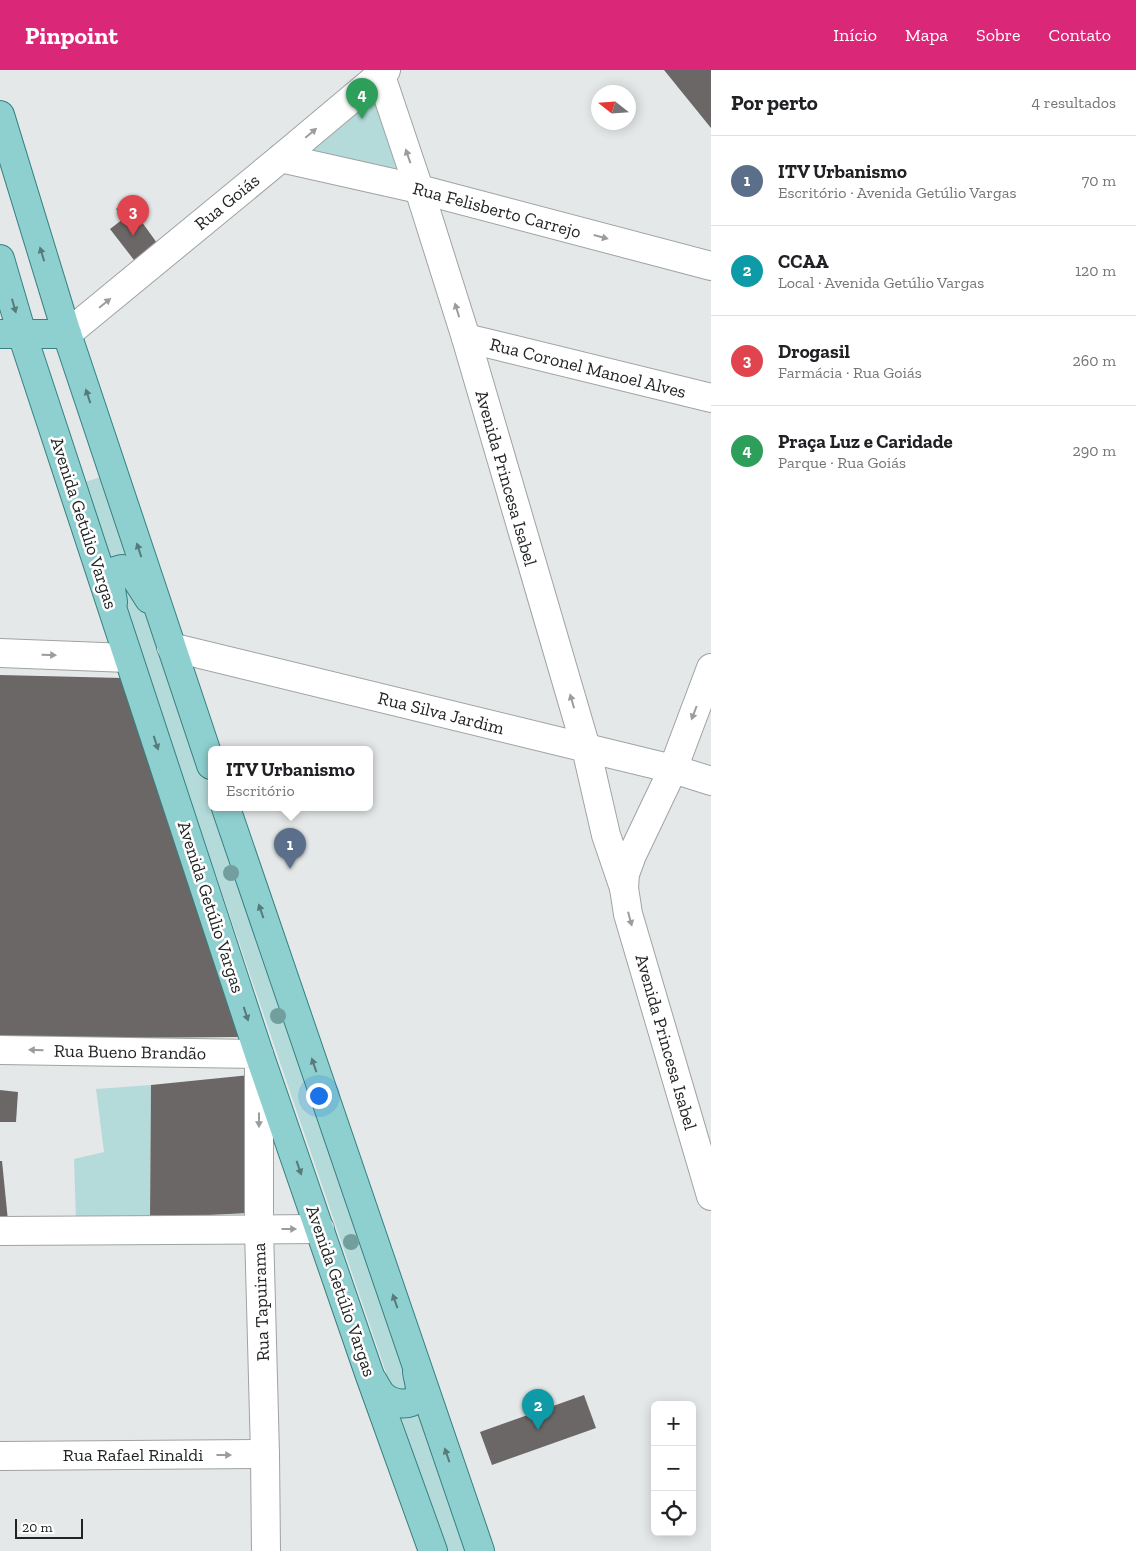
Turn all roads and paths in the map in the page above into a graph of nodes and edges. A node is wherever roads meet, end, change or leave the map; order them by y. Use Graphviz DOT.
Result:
graph roads {
  1 [pos="382,72"];
  2 [pos="0,115"];
  3 [pos="281,158"];
  4 [pos="419,189"];
  5 [pos="0,259"];
  6 [pos="711,266"];
  7 [pos="11,334"];
  8 [pos="67,334"];
  9 [pos="466,338"];
  10 [pos="711,398"];
  11 [pos="115,617"];
  12 [pos="170,645"];
  13 [pos="0,653"];
  14 [pos="132,668"];
  15 [pos="711,668"];
  16 [pos="586,748"];
  17 [pos="208,756"];
  18 [pos="673,769"];
  19 [pos="711,781"];
  20 [pos="227,811"];
  21 [pos="624,888"];
  22 [pos="0,1050"];
  23 [pos="259,1054"];
  24 [pos="711,1196"];
  25 [pos="258,1229"];
  26 [pos="320,1229"];
  27 [pos="0,1231"];
  28 [pos="416,1363"];
  29 [pos="370,1376"];
  30 [pos="265,1454"];
  31 [pos="0,1456"];
  32 [pos="465,1508"];
  33 [pos="422,1519"];
  34 [pos="266,1551"];
  35 [pos="433,1551"];
  36 [pos="480,1551"];
  3 -- 1 [label="street, Rua Goiás, one-way"];
  4 -- 1 [label="street, Avenida Princesa Isabel, one-way"];
  8 -- 2 [label="main road, one-way"];
  3 -- 4 [label="street, Rua Felisberto Carrejo"];
  8 -- 3 [label="street, Rua Goiás, one-way"];
  4 -- 6 [label="street, Rua Felisberto Carrejo, one-way"];
  9 -- 4 [label="street, Avenida Princesa Isabel, one-way"];
  5 -- 7 [label="main road, Avenida Getúlio Vargas, one-way"];
  7 -- 8 [label="main road"];
  7 -- 11 [label="main road, Avenida Getúlio Vargas"];
  12 -- 8 [label="main road, one-way"];
  9 -- 10 [label="street, Rua Coronel Manoel Alves"];
  16 -- 9 [label="street, Avenida Princesa Isabel, one-way"];
  11 -- 12 [label="main road"];
  11 -- 14 [label="main road, Avenida Getúlio Vargas"];
  12 -- 14 [label="main road"];
  12 -- 16 [label="street, Rua Silva Jardim"];
  12 -- 17 [label="main road"];
  13 -- 14 [label="street, one-way"];
  14 -- 23 [label="main road, Avenida Getúlio Vargas, one-way"];
  15 -- 18 [label="street, Avenida Princesa Isabel, one-way"];
  16 -- 18 [label="street, Rua Silva Jardim"];
  16 -- 21 [label="street, Avenida Princesa Isabel"];
  18 -- 19 [label="street, Rua Silva Jardim"];
  18 -- 21 [label="street, Avenida Princesa Isabel"];
  28 -- 20 [label="main road, one-way"];
  21 -- 24 [label="street, Avenida Princesa Isabel, one-way"];
  23 -- 22 [label="street, Rua Bueno Brandão, one-way"];
  23 -- 25 [label="street, Rua Tapuirama, one-way"];
  23 -- 26 [label="main road, Avenida Getúlio Vargas, one-way"];
  25 -- 26 [label="street, one-way"];
  25 -- 27 [label="street"];
  25 -- 30 [label="street, Rua Tapuirama"];
  26 -- 29 [label="main road, Avenida Getúlio Vargas"];
  28 -- 29 [label="main road"];
  32 -- 28 [label="main road, one-way"];
  29 -- 33 [label="main road, Avenida Getúlio Vargas"];
  31 -- 30 [label="street, Rua Rafael Rinaldi, one-way"];
  30 -- 34 [label="street, Rua Tapuirama"];
  32 -- 33 [label="main road"];
  32 -- 36 [label="main road"];
  33 -- 35 [label="main road, Avenida Getúlio Vargas"];
}
